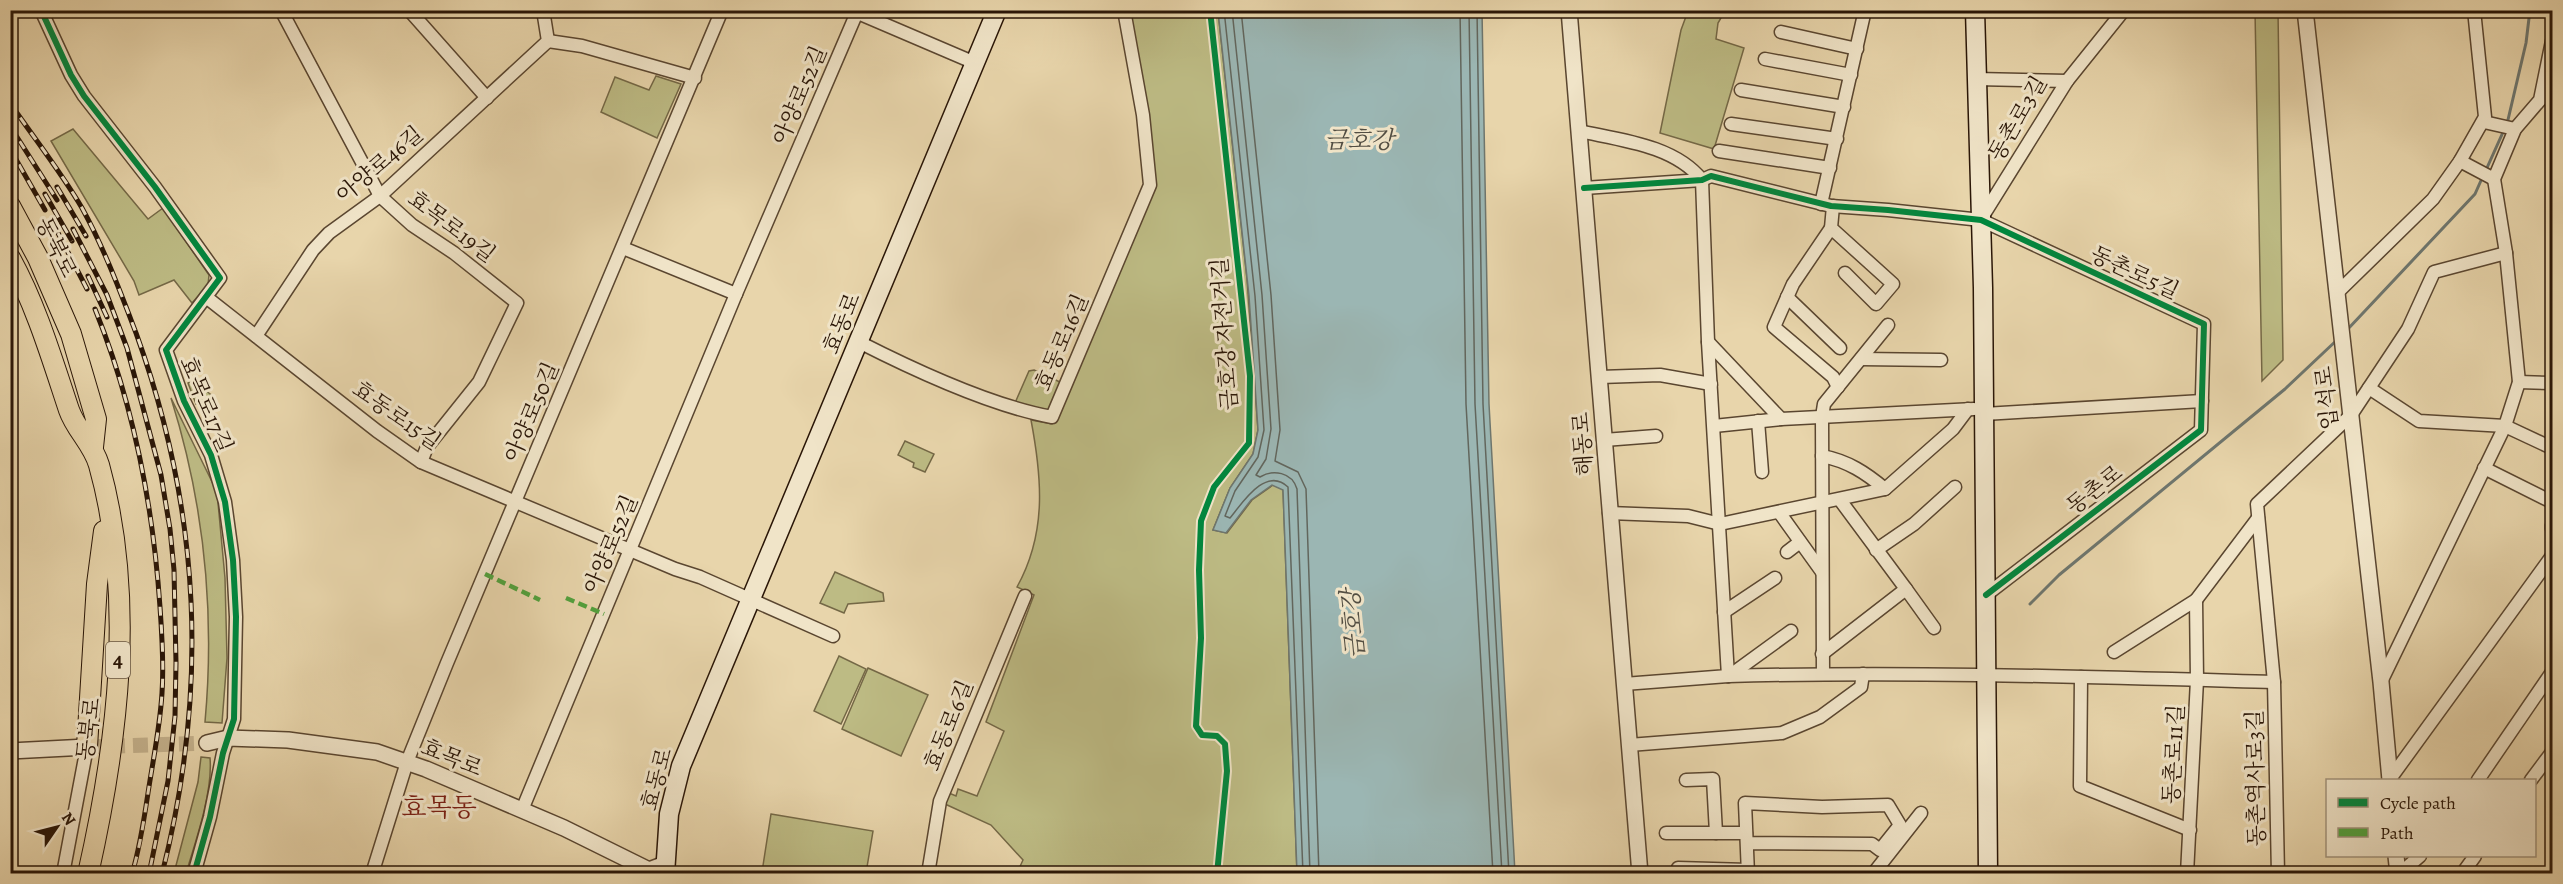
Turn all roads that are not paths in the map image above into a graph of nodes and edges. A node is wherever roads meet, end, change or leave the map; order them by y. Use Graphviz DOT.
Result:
graph roads {
  1 [pos="41,10"];
  2 [pos="281,10"];
  3 [pos="409,10"];
  4 [pos="543,10"];
  5 [pos="723,10"];
  6 [pos="997,10"];
  7 [pos="1124,10"];
  8 [pos="1569,10"];
  9 [pos="1865,10"];
  10 [pos="1975,10"];
  11 [pos="2124,10"];
  12 [pos="2305,10"];
  13 [pos="2474,10"];
  14 [pos="855,11"];
  15 [pos="1781,32"];
  16 [pos="548,40"];
  17 [pos="2553,41"];
  18 [pos="1857,49"];
  19 [pos="1765,59"];
  20 [pos="975,63"];
  21 [pos="1851,75"];
  22 [pos="695,78"];
  23 [pos="1976,79"];
  24 [pos="2067,81"];
  25 [pos="1741,90"];
  26 [pos="488,98"];
  27 [pos="1844,107"];
  28 [pos="2484,122"];
  29 [pos="1731,124"];
  30 [pos="2515,129"];
  31 [pos="1579,131"];
  32 [pos="1837,139"];
  33 [pos="1719,152"];
  34 [pos="2460,160"];
  35 [pos="1830,168"];
  36 [pos="2494,179"];
  37 [pos="1702,180"];
  38 [pos="1584,188"];
  39 [pos="380,196"];
  40 [pos="1827,205"];
  41 [pos="10,206"];
  42 [pos="1981,220"];
  43 [pos="1832,228"];
  44 [pos="623,248"];
  45 [pos="2505,253"];
  46 [pos="10,258"];
  47 [pos="1845,273"];
  48 [pos="2337,293"];
  49 [pos="736,294"];
  50 [pos="206,297"];
  51 [pos="1787,297"];
  52 [pos="1888,325"];
  53 [pos="256,336"];
  54 [pos="859,342"];
  55 [pos="1708,342"];
  56 [pos="1840,348"];
  57 [pos="1861,359"];
  58 [pos="1941,360"];
  59 [pos="1600,377"];
  60 [pos="2519,382"];
  61 [pos="2553,383"];
  62 [pos="1711,384"];
  63 [pos="1838,387"];
  64 [pos="2369,388"];
  65 [pos="2202,401"];
  66 [pos="1979,410"];
  67 [pos="2351,415"];
  68 [pos="1822,417"];
  69 [pos="1781,419"];
  70 [pos="1758,421"];
  71 [pos="1714,426"];
  72 [pos="2505,426"];
  73 [pos="1656,436"];
  74 [pos="1604,440"];
  75 [pos="93,447"];
  76 [pos="2553,448"];
  77 [pos="1822,456"];
  78 [pos="421,462"];
  79 [pos="2484,468"];
  80 [pos="1762,472"];
  81 [pos="1955,487"];
  82 [pos="1885,489"];
  83 [pos="1840,500"];
  84 [pos="516,501"];
  85 [pos="2553,502"];
  86 [pos="1822,504"];
  87 [pos="108,505"];
  88 [pos="1779,512"];
  89 [pos="1609,513"];
  90 [pos="2258,518"];
  91 [pos="1720,524"];
  92 [pos="1800,542"];
  93 [pos="631,550"];
  94 [pos="1876,550"];
  95 [pos="1786,552"];
  96 [pos="2553,556"];
  97 [pos="1822,573"];
  98 [pos="1775,578"];
  99 [pos="1906,589"];
  100 [pos="1986,595"];
  101 [pos="1024,596"];
  102 [pos="2196,600"];
  103 [pos="751,601"];
  104 [pos="1724,612"];
  105 [pos="1934,628"];
  106 [pos="1791,631"];
  107 [pos="833,636"];
  108 [pos="2114,652"];
  109 [pos="1822,654"];
  110 [pos="2553,672"];
  111 [pos="1822,674"];
  112 [pos="1863,674"];
  113 [pos="1987,674"];
  114 [pos="1728,676"];
  115 [pos="2081,677"];
  116 [pos="2198,680"];
  117 [pos="2274,682"];
  118 [pos="2381,682"];
  119 [pos="1624,684"];
  120 [pos="228,738"];
  121 [pos="207,743"];
  122 [pos="1629,745"];
  123 [pos="87,747"];
  124 [pos="10,751"];
  125 [pos="2553,752"];
  126 [pos="407,762"];
  127 [pos="2390,779"];
  128 [pos="2391,779"];
  129 [pos="2479,779"];
  130 [pos="2532,779"];
  131 [pos="1686,780"];
  132 [pos="522,810"];
  133 [pos="1922,813"];
  134 [pos="2190,830"];
  135 [pos="1666,833"];
  136 [pos="1716,833"];
  137 [pos="1747,838"];
  138 [pos="2396,857"];
  139 [pos="2418,857"];
  140 [pos="2474,857"];
  141 [pos="1678,868"];
  142 [pos="657,870"];
  143 [pos="1748,872"];
  144 [pos="63,873"];
  145 [pos="88,873"];
  146 [pos="194,873"];
  147 [pos="372,873"];
  148 [pos="928,873"];
  149 [pos="1640,873"];
  150 [pos="1872,873"];
  151 [pos="1988,873"];
  152 [pos="2187,873"];
  153 [pos="2278,873"];
  154 [pos="2398,873"];
  155 [pos="2462,873"];
  1 -- 50 [label="street, 효목로17길"];
  2 -- 39 [label="street, 효목로19길"];
  3 -- 26 [label="street"];
  4 -- 16 [label="street"];
  5 -- 22 [label="street, 아양로50길"];
  6 -- 20 [label="main road, 효동로"];
  7 -- 54 [label="street, 효동로16길"];
  8 -- 31 [label="street, 해동로"];
  9 -- 18 [label="street"];
  10 -- 23 [label="main road"];
  11 -- 24 [label="street"];
  12 -- 48 [label="street, 입석로"];
  13 -- 34 [label="street"];
  14 -- 20 [label="street"];
  14 -- 49 [label="street, 아양로52길"];
  15 -- 18 [label="street"];
  16 -- 22 [label="street"];
  16 -- 26 [label="street, 아양로46길"];
  17 -- 30 [label="street"];
  18 -- 21 [label="street"];
  19 -- 21 [label="street"];
  20 -- 54 [label="main road, 효동로"];
  21 -- 27 [label="street"];
  22 -- 44 [label="street, 아양로50길"];
  23 -- 24 [label="street, 동촌로3길"];
  23 -- 42 [label="main road"];
  24 -- 42 [label="street, 동촌로3길"];
  25 -- 27 [label="street"];
  26 -- 39 [label="street, 아양로46길"];
  27 -- 32 [label="street"];
  28 -- 30 [label="street"];
  29 -- 32 [label="street"];
  30 -- 36 [label="street"];
  31 -- 37 [label="street"];
  31 -- 38 [label="street, 해동로"];
  32 -- 35 [label="street"];
  33 -- 35 [label="street"];
  34 -- 36 [label="street"];
  34 -- 48 [label="street"];
  35 -- 40 [label="street"];
  36 -- 45 [label="street"];
  37 -- 38 [label="street"];
  37 -- 40 [label="street"];
  37 -- 55 [label="street"];
  38 -- 59 [label="street, 해동로"];
  39 -- 53 [label="street, 아양로46길"];
  39 -- 78 [label="street, 효목로19길"];
  40 -- 42 [label="street"];
  40 -- 43 [label="street"];
  41 -- 75 [label="main road, 동북로 / 4"];
  42 -- 65 [label="street, 동촌로5길"];
  42 -- 66 [label="main road"];
  43 -- 47 [label="street"];
  43 -- 51 [label="street"];
  44 -- 49 [label="street"];
  44 -- 84 [label="street, 아양로50길"];
  45 -- 60 [label="street"];
  45 -- 64 [label="street"];
  46 -- 75 [label="main road, 동북로 / 4"];
  48 -- 67 [label="street, 입석로"];
  49 -- 93 [label="street, 아양로52길"];
  50 -- 53 [label="street, 효동로15길"];
  50 -- 120 [label="street, 효목로17길"];
  51 -- 56 [label="street"];
  51 -- 63 [label="street"];
  52 -- 57 [label="street"];
  53 -- 78 [label="street, 효동로15길"];
  54 -- 103 [label="main road, 효동로"];
  55 -- 62 [label="street"];
  55 -- 69 [label="street"];
  57 -- 58 [label="street"];
  57 -- 63 [label="street"];
  59 -- 62 [label="street"];
  59 -- 74 [label="street, 해동로"];
  60 -- 61 [label="street"];
  60 -- 72 [label="street"];
  62 -- 71 [label="street"];
  63 -- 68 [label="street"];
  64 -- 67 [label="street"];
  64 -- 72 [label="street"];
  65 -- 66 [label="street"];
  65 -- 100 [label="street, 동촌로"];
  66 -- 68 [label="street"];
  66 -- 82 [label="street"];
  66 -- 100 [label="main road"];
  67 -- 90 [label="street, 동촌역사로3길"];
  67 -- 118 [label="street, 입석로"];
  68 -- 69 [label="street"];
  68 -- 77 [label="street"];
  69 -- 70 [label="street"];
  70 -- 71 [label="street"];
  70 -- 80 [label="street"];
  71 -- 91 [label="street"];
  72 -- 76 [label="street"];
  72 -- 79 [label="street"];
  73 -- 74 [label="street"];
  74 -- 89 [label="street, 해동로"];
  75 -- 87 [label="main road, 동북로 / 4"];
  77 -- 82 [label="street"];
  77 -- 86 [label="street"];
  78 -- 84 [label="street, 효동로15길"];
  79 -- 85 [label="street"];
  79 -- 118 [label="street"];
  81 -- 94 [label="street"];
  82 -- 83 [label="street"];
  83 -- 86 [label="street"];
  83 -- 94 [label="street"];
  84 -- 93 [label="street, 효동로15길"];
  84 -- 126 [label="street, 아양로50길"];
  86 -- 88 [label="street"];
  86 -- 97 [label="street"];
  87 -- 123 [label="main road"];
  87 -- 145 [label="main road, 동북로 / 4"];
  88 -- 91 [label="street"];
  88 -- 92 [label="street"];
  89 -- 91 [label="street"];
  89 -- 119 [label="street, 해동로"];
  90 -- 102 [label="street"];
  90 -- 117 [label="street, 동촌역사로3길"];
  91 -- 104 [label="street"];
  92 -- 95 [label="street"];
  92 -- 97 [label="street"];
  93 -- 103 [label="street, 효동로15길"];
  93 -- 132 [label="street, 아양로52길"];
  94 -- 99 [label="street"];
  96 -- 128 [label="street"];
  97 -- 109 [label="street"];
  98 -- 104 [label="street"];
  99 -- 105 [label="street"];
  99 -- 109 [label="street"];
  100 -- 113 [label="main road"];
  101 -- 148 [label="street, 효동로6길"];
  102 -- 108 [label="street"];
  102 -- 116 [label="street, 동촌로11길"];
  103 -- 107 [label="street"];
  103 -- 142 [label="main road, 효동로"];
  104 -- 114 [label="street"];
  106 -- 114 [label="street"];
  109 -- 111 [label="street"];
  110 -- 129 [label="street"];
  111 -- 112 [label="street, 동촌로11길"];
  111 -- 114 [label="street, 동촌로11길"];
  112 -- 113 [label="street, 동촌로11길"];
  112 -- 122 [label="street"];
  113 -- 115 [label="street, 동촌로11길"];
  113 -- 151 [label="main road"];
  114 -- 119 [label="street, 동촌로11길"];
  115 -- 116 [label="street, 동촌로11길"];
  115 -- 134 [label="street, 동촌로11길"];
  116 -- 117 [label="street, 동촌역사로3길"];
  116 -- 134 [label="street, 동촌로11길"];
  117 -- 153 [label="street, 동촌역사로3길"];
  118 -- 127 [label="street, 입석로"];
  119 -- 122 [label="street, 해동로"];
  120 -- 121 [label="street, 효목로"];
  120 -- 126 [label="street, 효목로"];
  120 -- 146 [label="street"];
  122 -- 149 [label="street, 해동로"];
  123 -- 124 [label="street"];
  123 -- 144 [label="street"];
  125 -- 130 [label="street"];
  126 -- 132 [label="street, 효목로"];
  126 -- 147 [label="street, 아양로50길"];
  131 -- 136 [label="street"];
  132 -- 142 [label="street, 효목로"];
  133 -- 150 [label="street"];
  134 -- 152 [label="street, 동촌로11길"];
  135 -- 136 [label="street"];
  136 -- 137 [label="street"];
  137 -- 137 [label="street"];
  137 -- 143 [label="street"];
  138 -- 154 [label="street"];
  139 -- 154 [label="street"];
  140 -- 155 [label="street"];
  141 -- 143 [label="street"];
}
